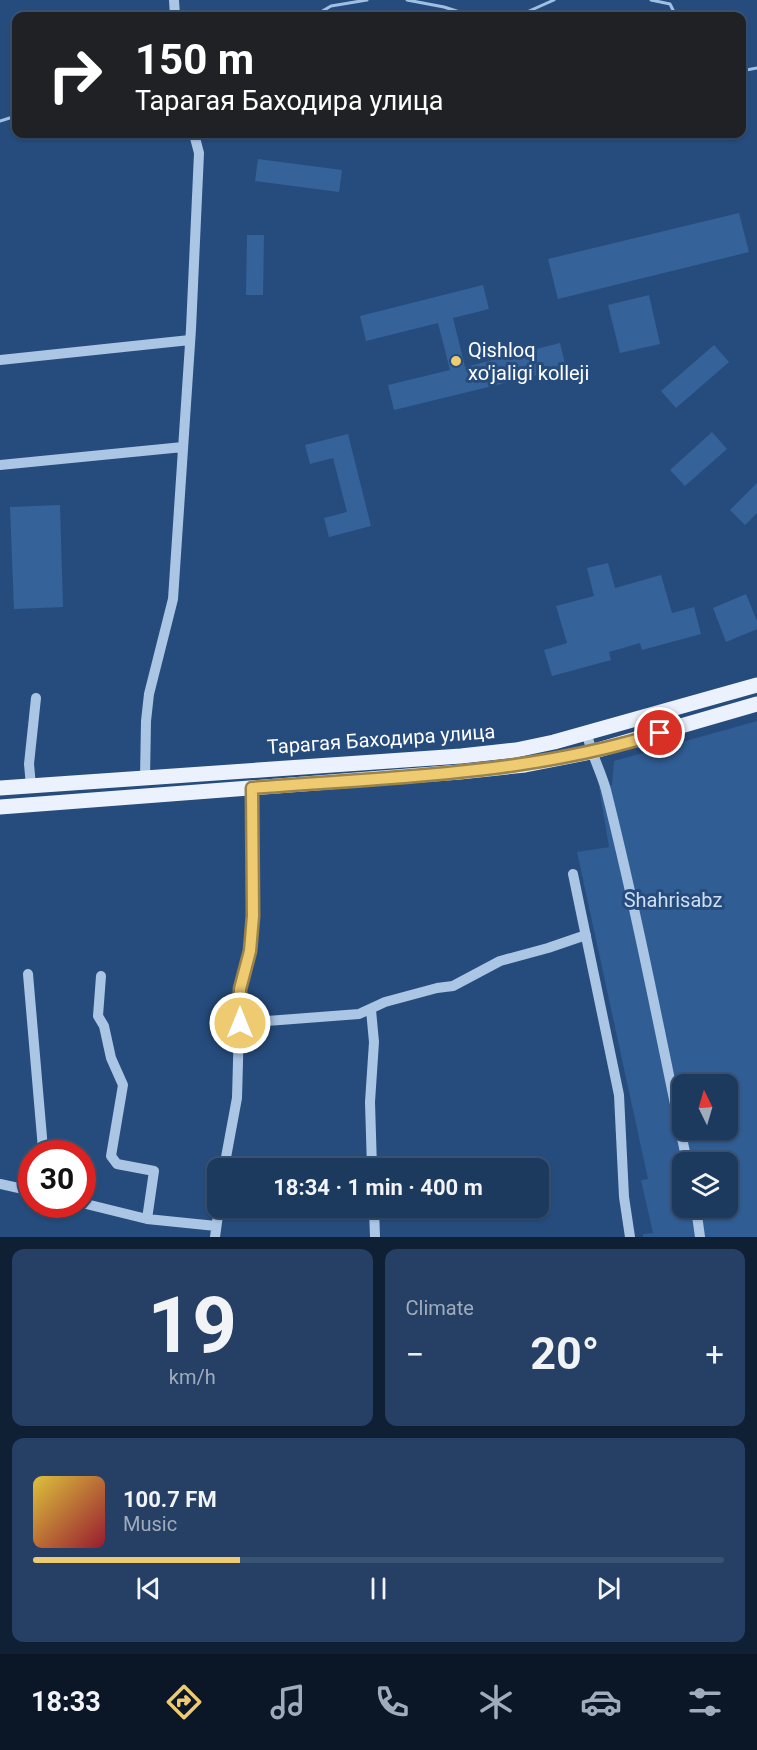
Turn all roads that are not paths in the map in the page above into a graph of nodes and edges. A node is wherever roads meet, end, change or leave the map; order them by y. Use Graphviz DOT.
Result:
graph roads {
  1 [pos="195,138"];
  2 [pos="190,340"];
  3 [pos="0,360"];
  4 [pos="183,447"];
  5 [pos="0,465"];
  6 [pos="757,686"];
  7 [pos="36,698"];
  8 [pos="757,704"];
  9 [pos="587,734"];
  10 [pos="591,752"];
  11 [pos="145,778"];
  12 [pos="31,786"];
  13 [pos="0,788"];
  14 [pos="252,788"];
  15 [pos="0,807"];
  16 [pos="573,874"];
  17 [pos="585,935"];
  18 [pos="28,974"];
  19 [pos="101,976"];
  20 [pos="371,1010"];
  21 [pos="240,1023"];
  22 [pos="42,1140"];
  23 [pos="685,1152"];
  24 [pos="226,1158"];
  25 [pos="372,1158"];
  26 [pos="0,1184"];
  27 [pos="18,1187"];
  28 [pos="96,1206"];
  29 [pos="374,1218"];
  30 [pos="697,1218"];
  31 [pos="147,1219"];
  32 [pos="216,1231"];
  33 [pos="375,1237"];
  34 [pos="630,1237"];
  35 [pos="700,1237"];
  1 -- 2 [label="street"];
  2 -- 3 [label="street"];
  2 -- 4 [label="street"];
  4 -- 5 [label="street"];
  4 -- 11 [label="street"];
  6 -- 9 [label="main road, Тарагая Баходира улица"];
  7 -- 12 [label="street"];
  8 -- 10 [label="main road, Тарагая Баходира улица"];
  9 -- 10 [label="street"];
  9 -- 11 [label="main road, Тарагая Баходира улица"];
  10 -- 14 [label="main road, Тарагая Баходира улица"];
  10 -- 23 [label="street"];
  11 -- 12 [label="main road, Тарагая Баходира улица"];
  12 -- 13 [label="main road, Тарагая Баходира улица"];
  14 -- 15 [label="main road, Тарагая Баходира улица"];
  14 -- 21 [label="street"];
  16 -- 17 [label="street"];
  17 -- 20 [label="street"];
  17 -- 34 [label="street"];
  18 -- 22 [label="street"];
  19 -- 31 [label="street"];
  20 -- 21 [label="street"];
  20 -- 25 [label="street"];
  21 -- 24 [label="street"];
  26 -- 27 [label="street"];
  28 -- 31 [label="street"];
  29 -- 33 [label="street"];
  30 -- 35 [label="street"];
  31 -- 32 [label="street"];
}
